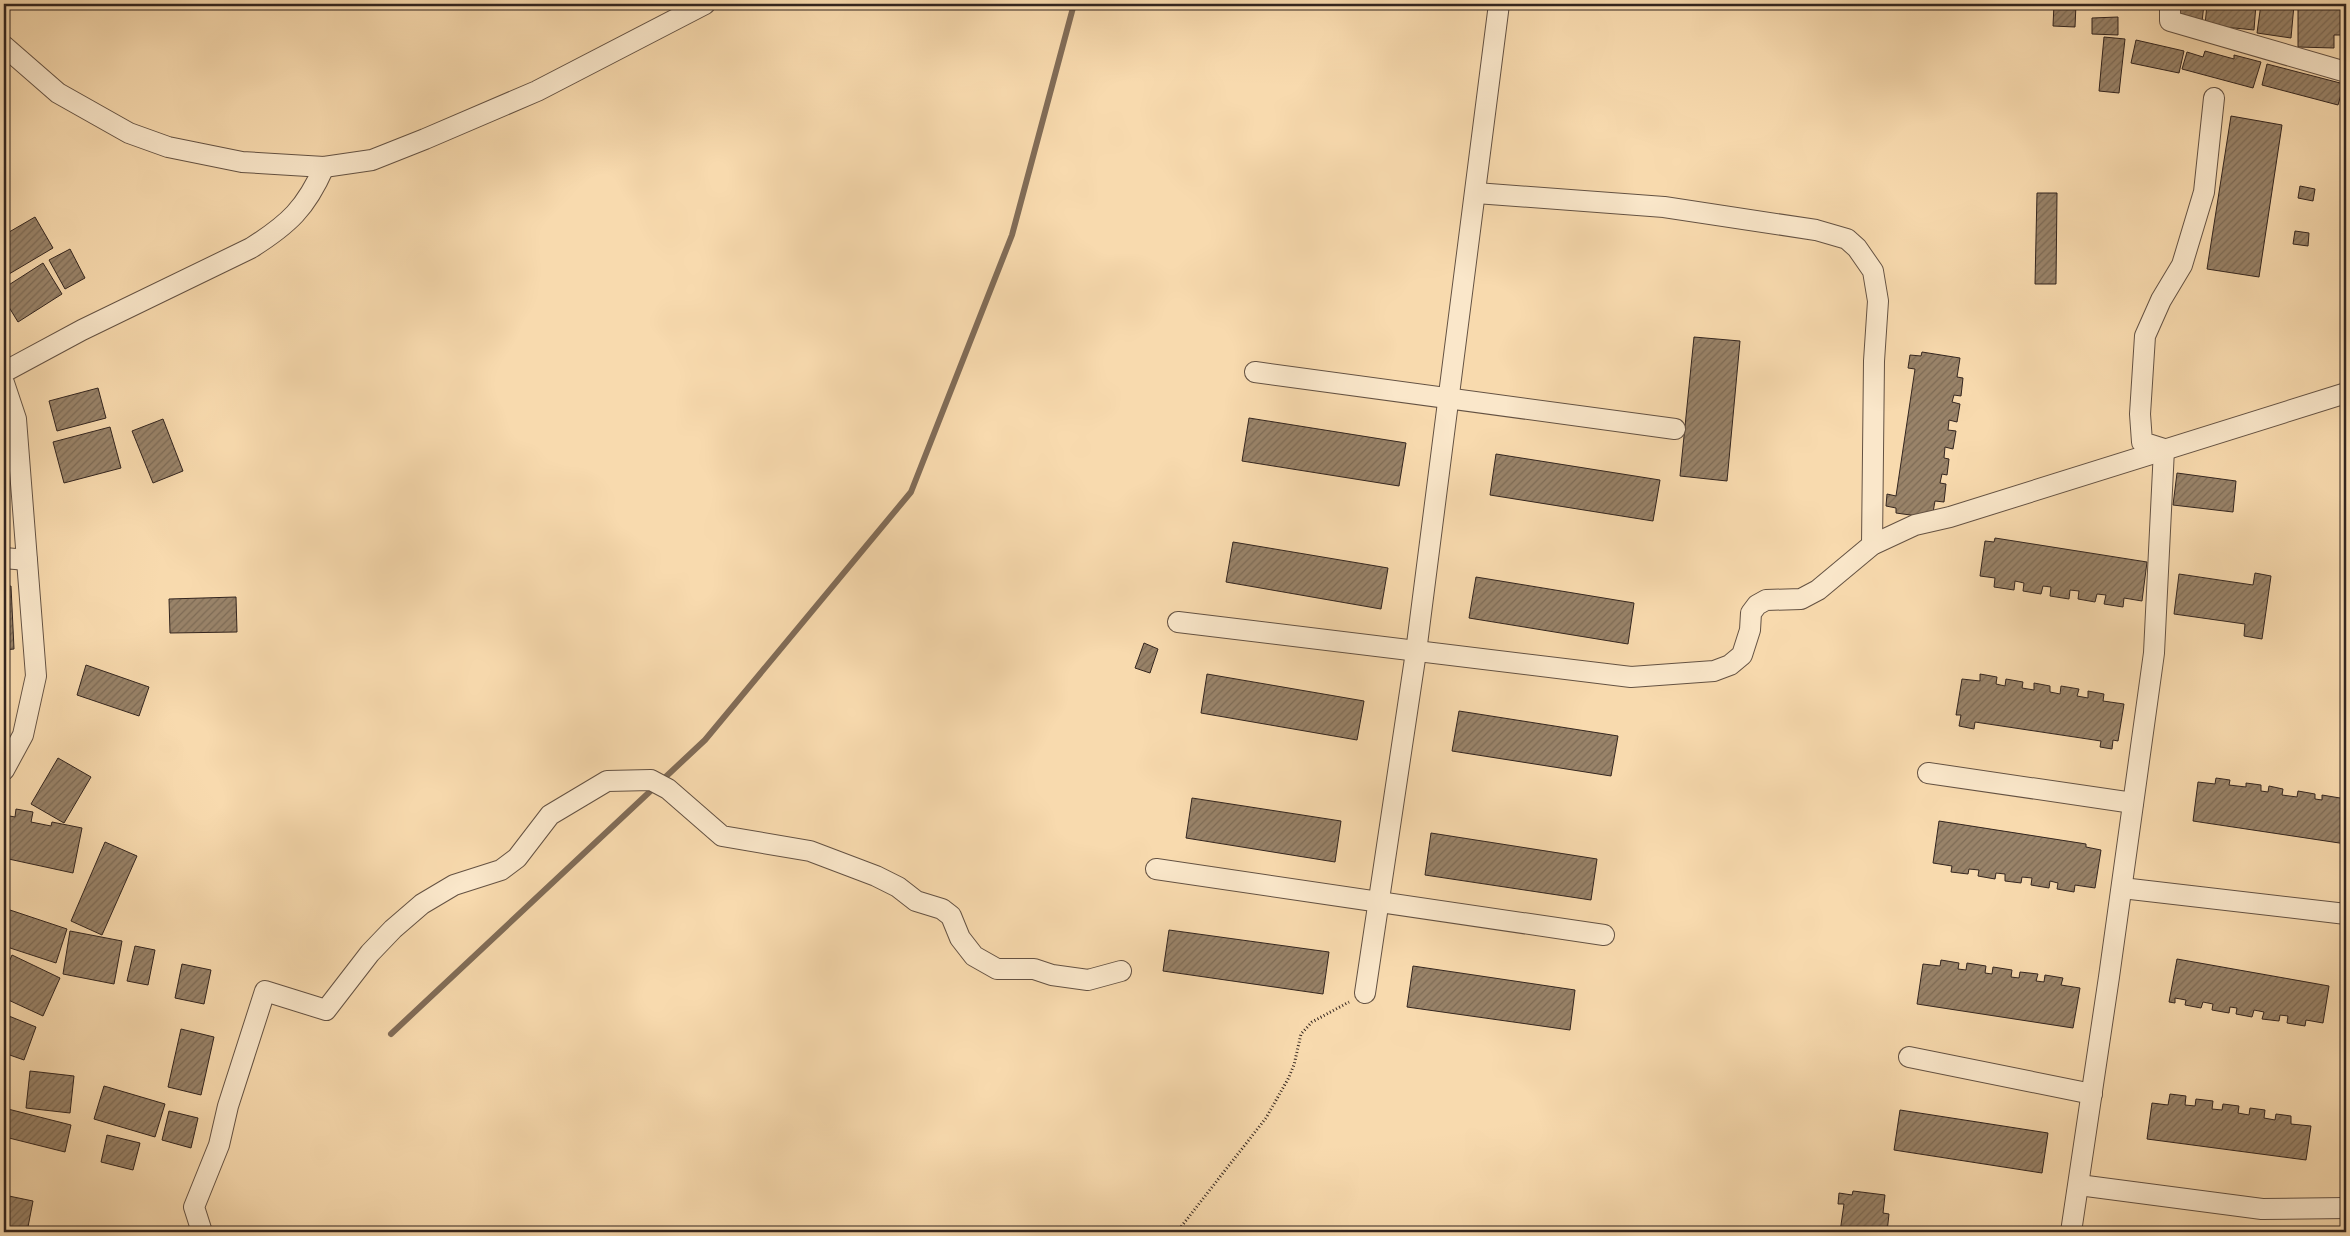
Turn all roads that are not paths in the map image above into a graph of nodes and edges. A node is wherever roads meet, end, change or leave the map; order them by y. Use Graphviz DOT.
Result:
graph roads {
  1 [pos="705,4"];
  2 [pos="1499,4"];
  3 [pos="2170,4"];
  4 [pos="4,46"];
  5 [pos="2346,72"];
  6 [pos="2214,98"];
  7 [pos="302,166"];
  8 [pos="324,167"];
  9 [pos="312,193"];
  10 [pos="1476,193"];
  11 [pos="4,372"];
  12 [pos="1255,372"];
  13 [pos="4,383"];
  14 [pos="2346,394"];
  15 [pos="1448,398"];
  16 [pos="1675,429"];
  17 [pos="2164,449"];
  18 [pos="1872,545"];
  19 [pos="4,558"];
  20 [pos="27,560"];
  21 [pos="1178,622"];
  22 [pos="1416,652"];
  23 [pos="4,770"];
  24 [pos="1928,773"];
  25 [pos="2134,803"];
  26 [pos="1156,869"];
  27 [pos="2122,888"];
  28 [pos="1379,904"];
  29 [pos="2346,914"];
  30 [pos="1604,936"];
  31 [pos="1121,971"];
  32 [pos="1365,993"];
  33 [pos="1908,1057"];
  34 [pos="2092,1094"];
  35 [pos="2079,1185"];
  36 [pos="2346,1208"];
  37 [pos="202,1232"];
  38 [pos="2071,1232"];
  1 -- 8 [label="street"];
  2 -- 10 [label="street"];
  3 -- 5 [label="street"];
  4 -- 7 [label="street"];
  6 -- 17 [label="street"];
  7 -- 8 [label="street"];
  7 -- 9 [label="street"];
  8 -- 9 [label="street"];
  9 -- 11 [label="street"];
  10 -- 15 [label="street"];
  10 -- 18 [label="street"];
  12 -- 15 [label="street"];
  13 -- 20 [label="street"];
  14 -- 17 [label="street"];
  15 -- 16 [label="street"];
  15 -- 22 [label="street"];
  17 -- 18 [label="street"];
  17 -- 25 [label="street"];
  18 -- 22 [label="street"];
  19 -- 20 [label="street"];
  20 -- 23 [label="street"];
  21 -- 22 [label="street"];
  22 -- 28 [label="street"];
  24 -- 25 [label="street"];
  25 -- 27 [label="street"];
  26 -- 28 [label="street"];
  27 -- 29 [label="street"];
  27 -- 34 [label="street"];
  28 -- 30 [label="street"];
  28 -- 32 [label="street"];
  31 -- 37 [label="street"];
  33 -- 34 [label="street"];
  34 -- 35 [label="street"];
  35 -- 36 [label="street"];
  35 -- 38 [label="street"];
}
